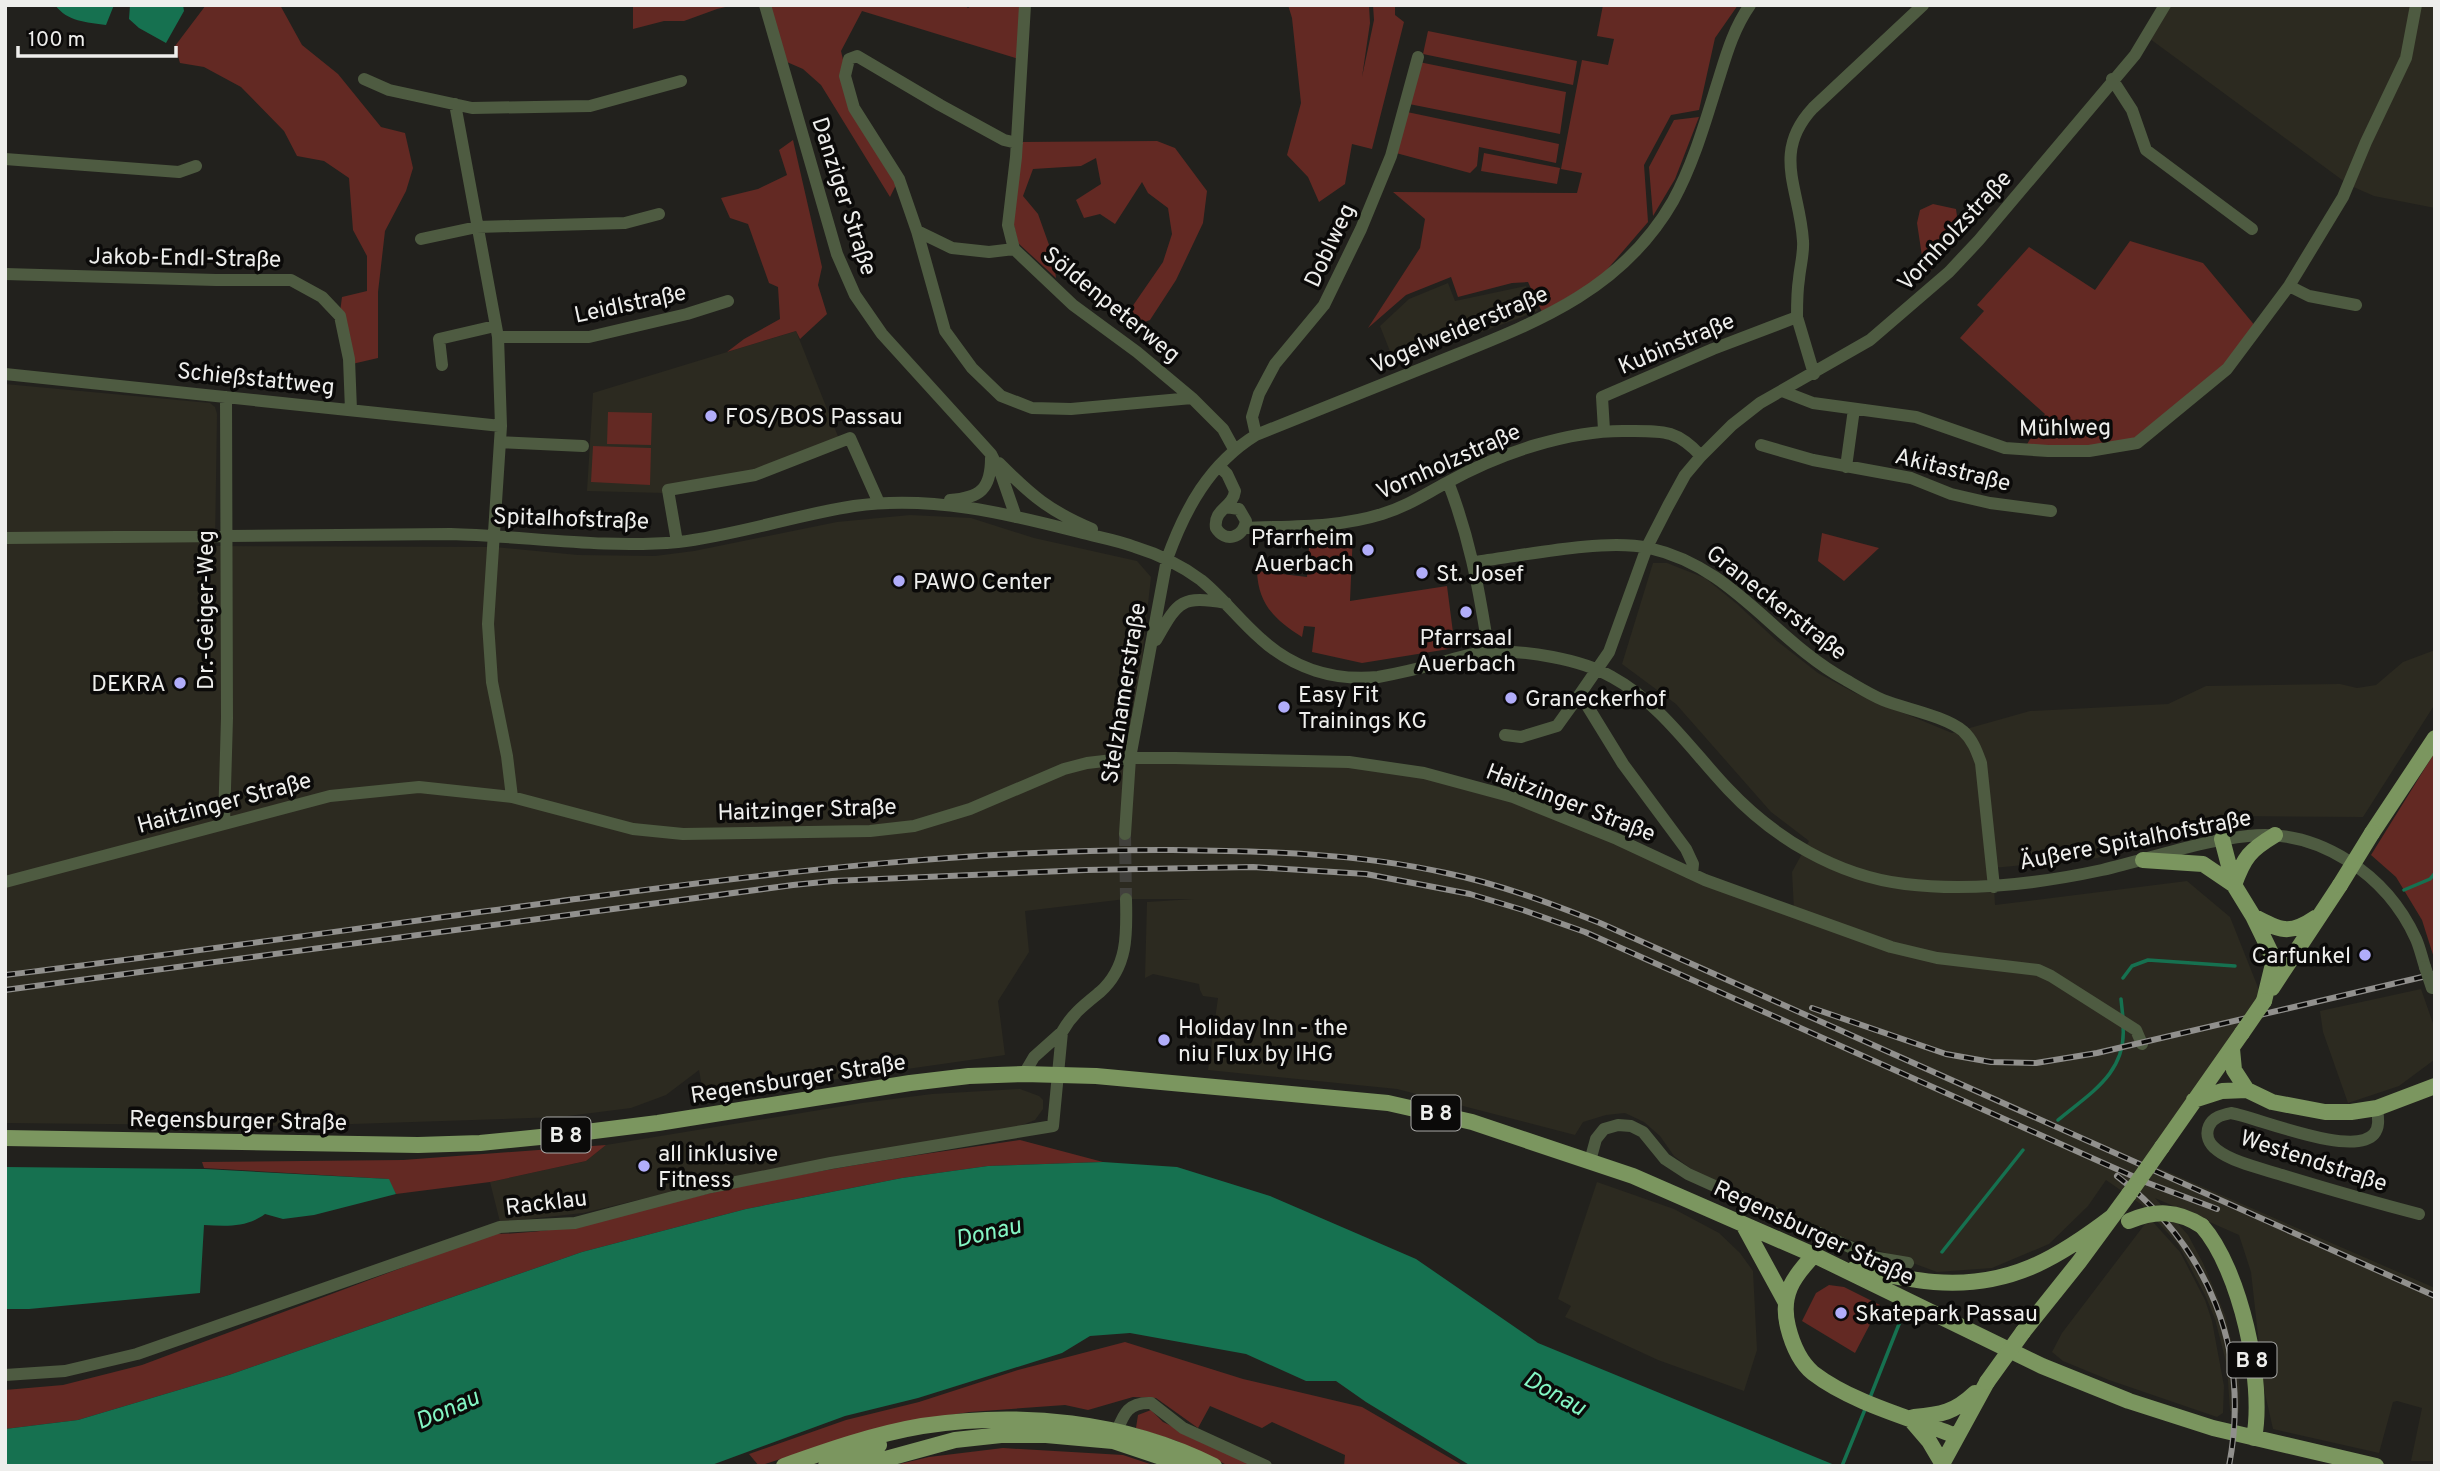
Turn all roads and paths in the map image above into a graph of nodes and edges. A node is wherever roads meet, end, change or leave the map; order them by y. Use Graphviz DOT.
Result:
graph roads {
  1 [pos="765,5"];
  2 [pos="1025,5"];
  3 [pos="1750,5"];
  4 [pos="1923,5"];
  5 [pos="2165,5"];
  6 [pos="2416,5"];
  7 [pos="1418,57"];
  8 [pos="364,79"];
  9 [pos="2112,79"];
  10 [pos="681,82"];
  11 [pos="454,104"];
  12 [pos="1017,143"];
  13 [pos="5,159"];
  14 [pos="196,166"];
  15 [pos="659,214"];
  16 [pos="477,227"];
  17 [pos="2252,229"];
  18 [pos="917,231"];
  19 [pos="421,239"];
  20 [pos="1014,249"];
  21 [pos="5,274"];
  22 [pos="2289,286"];
  23 [pos="728,301"];
  24 [pos="2356,305"];
  25 [pos="1797,317"];
  26 [pos="497,332"];
  27 [pos="442,365"];
  28 [pos="5,374"];
  29 [pos="1814,374"];
  30 [pos="1782,391"];
  31 [pos="226,397"];
  32 [pos="1192,398"];
  33 [pos="351,410"];
  34 [pos="1854,410"];
  35 [pos="501,426"];
  36 [pos="1604,430"];
  37 [pos="1256,435"];
  38 [pos="500,442"];
  39 [pos="1761,445"];
  40 [pos="583,446"];
  41 [pos="1234,449"];
  42 [pos="991,455"];
  43 [pos="1701,456"];
  44 [pos="1219,466"];
  45 [pos="1846,467"];
  46 [pos="1448,481"];
  47 [pos="879,503"];
  48 [pos="921,503"];
  49 [pos="1226,507"];
  50 [pos="2051,511"];
  51 [pos="1016,517"];
  52 [pos="1245,528"];
  53 [pos="492,535"];
  54 [pos="225,537"];
  55 [pos="5,538"];
  56 [pos="677,542"];
  57 [pos="1134,546"];
  58 [pos="1647,547"];
  59 [pos="1167,559"];
  60 [pos="1474,562"];
  61 [pos="1226,603"];
  62 [pos="1487,641"];
  63 [pos="1152,647"];
  64 [pos="1598,669"];
  65 [pos="1580,694"];
  66 [pos="1505,735"];
  67 [pos="2435,738"];
  68 [pos="1130,758"];
  69 [pos="512,797"];
  70 [pos="224,823"];
  71 [pos="1125,834"];
  72 [pos="2275,835"];
  73 [pos="2222,839"];
  74 [pos="2143,860"];
  75 [pos="1692,874"];
  76 [pos="5,882"];
  77 [pos="2234,885"];
  78 [pos="1994,887"];
  79 [pos="1126,899"];
  80 [pos="2319,914"];
  81 [pos="2253,916"];
  82 [pos="2434,992"];
  83 [pos="2264,1001"];
  84 [pos="1062,1032"];
  85 [pos="2142,1044"];
  86 [pos="2232,1049"];
  87 [pos="2435,1073"];
  88 [pos="1024,1074"];
  89 [pos="1059,1075"];
  90 [pos="2430,1087"];
  91 [pos="2247,1090"];
  92 [pos="2194,1100"];
  93 [pos="2377,1108"];
  94 [pos="5,1138"];
  95 [pos="1590,1161"];
  96 [pos="2419,1214"];
  97 [pos="2121,1218"];
  98 [pos="1743,1224"];
  99 [pos="1814,1255"];
  100 [pos="1908,1263"];
  101 [pos="1837,1266"];
  102 [pos="1786,1301"];
  103 [pos="5,1375"];
  104 [pos="1987,1382"];
  105 [pos="1908,1418"];
  106 [pos="937,1425"];
  107 [pos="1116,1436"];
  108 [pos="1956,1436"];
  109 [pos="2254,1438"];
  110 [pos="1942,1464"];
  111 [pos="784,1466"];
  112 [pos="827,1466"];
  113 [pos="860,1466"];
  114 [pos="1188,1466"];
  115 [pos="1214,1466"];
  116 [pos="1266,1466"];
  117 [pos="2376,1466"];
  1 -- 42 [label="street, Danziger Straße"];
  2 -- 12 [label="street, Söldenpeterweg"];
  3 -- 37 [label="street, Vogelweiderstraße"];
  4 -- 25 [label="street"];
  5 -- 9 [label="street, Vornholzstraße"];
  6 -- 22 [label="street, Mühlweg"];
  7 -- 37 [label="street, Doblweg"];
  8 -- 11 [label="street"];
  9 -- 17 [label="street"];
  9 -- 29 [label="street, Vornholzstraße"];
  10 -- 11 [label="street"];
  11 -- 16 [label="street"];
  12 -- 18 [label="street"];
  12 -- 20 [label="street, Söldenpeterweg"];
  13 -- 14 [label="street"];
  15 -- 16 [label="street"];
  16 -- 19 [label="street"];
  16 -- 26 [label="street"];
  18 -- 20 [label="street"];
  18 -- 32 [label="street"];
  20 -- 32 [label="street, Söldenpeterweg"];
  21 -- 33 [label="street, Jakob-Endl-Straße"];
  22 -- 24 [label="street"];
  22 -- 34 [label="street, Mühlweg"];
  23 -- 26 [label="street, Leidlstraße"];
  25 -- 29 [label="street"];
  25 -- 36 [label="street, Kubinstraße"];
  26 -- 27 [label="street, Leidlstraße"];
  26 -- 35 [label="street"];
  28 -- 31 [label="street, Schießstattweg"];
  29 -- 30 [label="street, Vornholzstraße"];
  30 -- 34 [label="street, Mühlweg"];
  30 -- 43 [label="street, Vornholzstraße"];
  31 -- 33 [label="street, Schießstattweg"];
  31 -- 54 [label="street, Dr.-Geiger-Weg"];
  32 -- 41 [label="street, Söldenpeterweg"];
  33 -- 35 [label="street, Schießstattweg"];
  34 -- 45 [label="street"];
  35 -- 38 [label="street"];
  36 -- 43 [label="street, Vornholzstraße"];
  36 -- 46 [label="street, Vornholzstraße"];
  37 -- 41 [label="street, Vogelweiderstraße"];
  38 -- 40 [label="street"];
  38 -- 53 [label="street"];
  39 -- 45 [label="street, Akitastraße"];
  41 -- 44 [label="street, Vogelweiderstraße"];
  42 -- 48 [label="street"];
  42 -- 51 [label="street, Danziger Straße"];
  42 -- 57 [label="street"];
  43 -- 58 [label="street, Vornholzstraße"];
  44 -- 49 [label="street, Vornholzstraße"];
  44 -- 59 [label="street, Vogelweiderstraße"];
  45 -- 50 [label="street, Akitastraße"];
  46 -- 52 [label="street, Vornholzstraße"];
  46 -- 60 [label="street"];
  47 -- 48 [label="street, Spitalhofstraße"];
  47 -- 56 [label="street, Spitalhofstraße"];
  47 -- 56 [label="street"];
  48 -- 51 [label="street, Spitalhofstraße"];
  49 -- 52 [label="street"];
  49 -- 52 [label="street, Vornholzstraße"];
  51 -- 57 [label="street, Spitalhofstraße"];
  53 -- 54 [label="street, Spitalhofstraße"];
  53 -- 56 [label="street, Spitalhofstraße"];
  53 -- 69 [label="street"];
  54 -- 55 [label="street, Spitalhofstraße"];
  54 -- 70 [label="street, Dr.-Geiger-Weg"];
  57 -- 59 [label="street, Spitalhofstraße"];
  58 -- 60 [label="street, Graneckerstraße"];
  58 -- 64 [label="street, Vornholzstraße"];
  58 -- 78 [label="street, Graneckerstraße"];
  59 -- 61 [label="street, Äußere Spitalhofstraße"];
  59 -- 63 [label="street, Stelzhamerstraße"];
  60 -- 62 [label="street"];
  61 -- 63 [label="street"];
  61 -- 64 [label="street, Äußere Spitalhofstraße"];
  63 -- 68 [label="street, Stelzhamerstraße"];
  64 -- 65 [label="street, Vornholzstraße"];
  64 -- 78 [label="street, Äußere Spitalhofstraße"];
  65 -- 66 [label="street, Vornholzstraße"];
  65 -- 75 [label="street"];
  67 -- 80 [label="main road, bridge"];
  68 -- 69 [label="street, Haitzinger Straße"];
  68 -- 71 [label="street, Stelzhamerstraße"];
  68 -- 75 [label="street, Haitzinger Straße"];
  69 -- 70 [label="street, Haitzinger Straße"];
  70 -- 76 [label="street, Haitzinger Straße"];
  72 -- 73 [label="street, Äußere Spitalhofstraße"];
  72 -- 77 [label="main road"];
  72 -- 82 [label="street, Äußere Spitalhofstraße, bridge"];
  73 -- 74 [label="street, Äußere Spitalhofstraße"];
  73 -- 77 [label="main road"];
  74 -- 77 [label="main road"];
  74 -- 78 [label="street, Äußere Spitalhofstraße"];
  75 -- 85 [label="street, Haitzinger Straße"];
  77 -- 81 [label="main road"];
  79 -- 84 [label="street"];
  80 -- 81 [label="main road"];
  80 -- 83 [label="main road"];
  81 -- 83 [label="main road"];
  83 -- 86 [label="main road, bridge"];
  84 -- 88 [label="street"];
  84 -- 89 [label="street"];
  86 -- 91 [label="main road"];
  86 -- 92 [label="main road"];
  87 -- 90 [label="main road"];
  88 -- 89 [label="main road, Regensburger Straße / B 8"];
  88 -- 94 [label="main road, Regensburger Straße / B 8"];
  89 -- 95 [label="main road, Regensburger Straße / B 8"];
  89 -- 103 [label="street, Racklau"];
  90 -- 93 [label="main road"];
  91 -- 92 [label="main road"];
  91 -- 93 [label="main road"];
  92 -- 97 [label="main road, bridge"];
  93 -- 96 [label="street, Westendstraße"];
  95 -- 98 [label="main road, Regensburger Straße / B 8"];
  95 -- 100 [label="street, Regensburger Straße"];
  97 -- 101 [label="main road, B 8"];
  97 -- 104 [label="main road, B 8, bridge"];
  97 -- 109 [label="main road, B 8, bridge"];
  98 -- 99 [label="main road, Regensburger Straße / B 8"];
  98 -- 102 [label="main road"];
  99 -- 101 [label="main road, Regensburger Straße / B 8"];
  99 -- 102 [label="main road"];
  101 -- 109 [label="main road, Regensburger Straße / B 8"];
  102 -- 105 [label="main road"];
  104 -- 105 [label="main road"];
  104 -- 108 [label="main road"];
  105 -- 108 [label="main road"];
  105 -- 110 [label="main road"];
  106 -- 107 [label="main road"];
  106 -- 111 [label="main road"];
  106 -- 112 [label="main road"];
  107 -- 113 [label="main road"];
  107 -- 114 [label="main road"];
  107 -- 115 [label="main road"];
  107 -- 116 [label="street"];
  108 -- 110 [label="main road"];
  109 -- 117 [label="main road, Regensburger Straße / B 8"];
}
